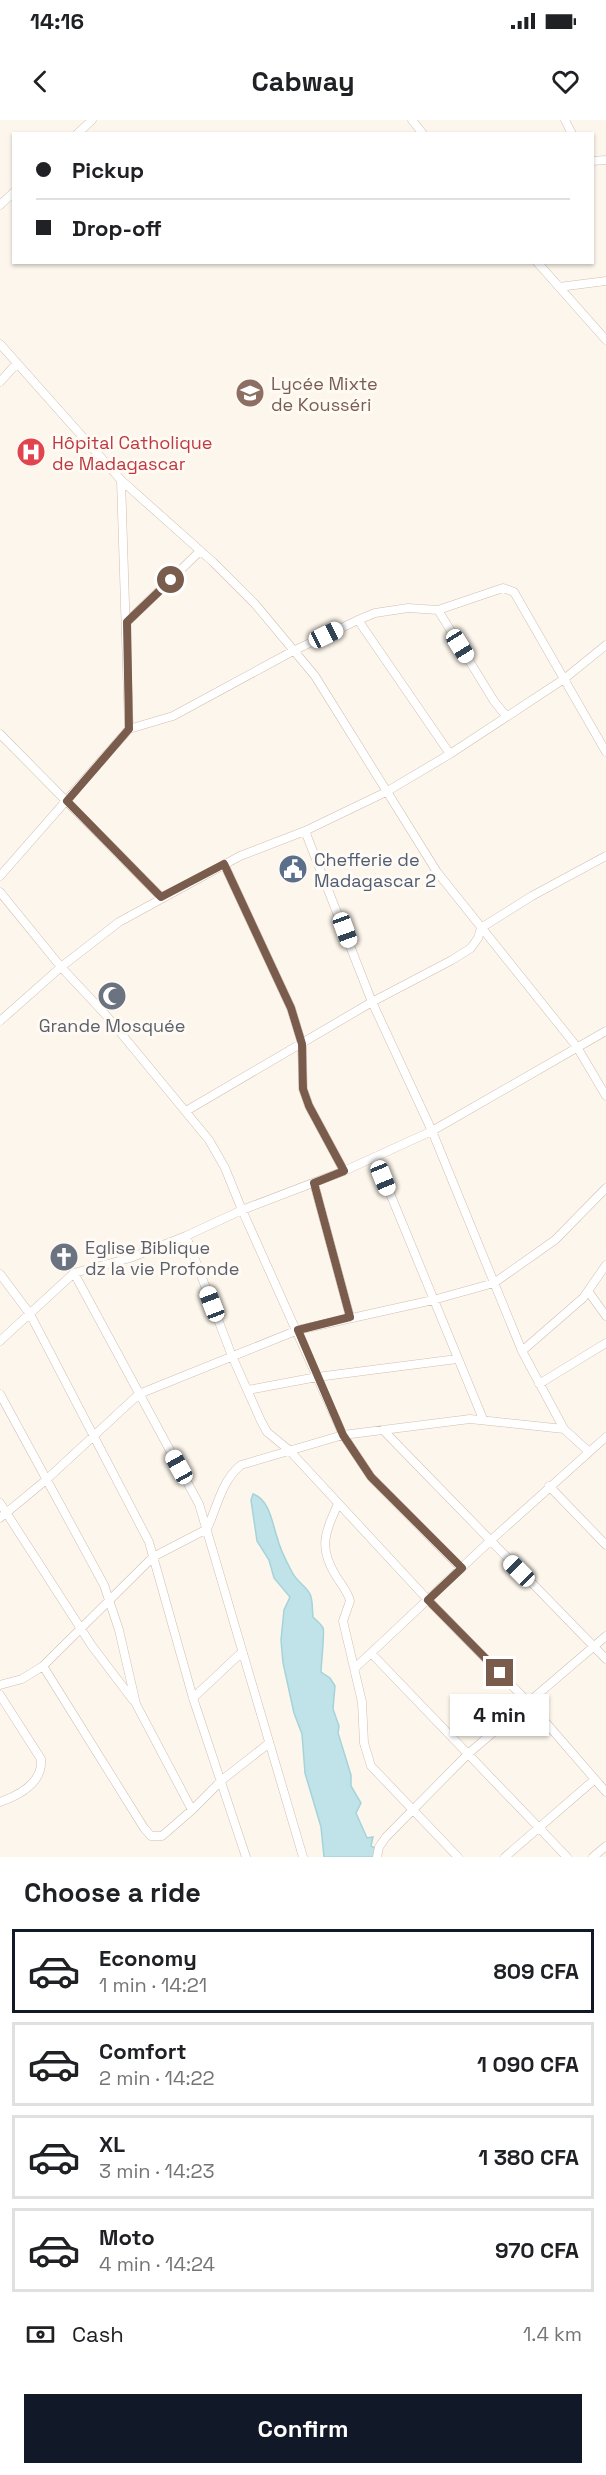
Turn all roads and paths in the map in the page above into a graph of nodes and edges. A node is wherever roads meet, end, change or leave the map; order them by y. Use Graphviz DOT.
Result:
graph roads {
  1 [pos="92,120"];
  2 [pos="412,120"];
  3 [pos="79,132"];
  4 [pos="421,132"];
  5 [pos="12,194"];
  6 [pos="0,205"];
  7 [pos="539,264"];
  8 [pos="606,281"];
  9 [pos="558,286"];
  10 [pos="606,340"];
  11 [pos="0,344"];
  12 [pos="17,363"];
  13 [pos="0,382"];
  14 [pos="121,480"];
  15 [pos="200,551"];
  16 [pos="438,610"];
  17 [pos="358,620"];
  18 [pos="127,622"];
  19 [pos="606,645"];
  20 [pos="293,651"];
  21 [pos="564,679"];
  22 [pos="506,716"];
  23 [pos="129,729"];
  24 [pos="0,734"];
  25 [pos="606,752"];
  26 [pos="450,754"];
  27 [pos="386,792"];
  28 [pos="67,801"];
  29 [pos="305,831"];
  30 [pos="606,856"];
  31 [pos="224,864"];
  32 [pos="0,876"];
  33 [pos="0,892"];
  34 [pos="161,897"];
  35 [pos="481,928"];
  36 [pos="61,968"];
  37 [pos="372,1002"];
  38 [pos="0,1021"];
  39 [pos="606,1031"];
  40 [pos="302,1044"];
  41 [pos="577,1047"];
  42 [pos="606,1096"];
  43 [pos="186,1111"];
  44 [pos="432,1131"];
  45 [pos="375,1157"];
  46 [pos="344,1171"];
  47 [pos="314,1183"];
  48 [pos="606,1188"];
  49 [pos="242,1210"];
  50 [pos="186,1236"];
  51 [pos="606,1265"];
  52 [pos="74,1273"];
  53 [pos="0,1274"];
  54 [pos="494,1283"];
  55 [pos="588,1291"];
  56 [pos="433,1300"];
  57 [pos="30,1314"];
  58 [pos="606,1316"];
  59 [pos="350,1317"];
  60 [pos="298,1330"];
  61 [pos="0,1341"];
  62 [pos="606,1343"];
  63 [pos="522,1351"];
  64 [pos="232,1356"];
  65 [pos="457,1359"];
  66 [pos="317,1377"];
  67 [pos="539,1384"];
  68 [pos="248,1390"];
  69 [pos="0,1394"];
  70 [pos="140,1394"];
  71 [pos="483,1419"];
  72 [pos="564,1429"];
  73 [pos="383,1430"];
  74 [pos="343,1435"];
  75 [pos="93,1436"];
  76 [pos="606,1437"];
  77 [pos="289,1450"];
  78 [pos="588,1451"];
  79 [pos="46,1480"];
  80 [pos="549,1486"];
  81 [pos="0,1503"];
  82 [pos="338,1504"];
  83 [pos="3,1516"];
  84 [pos="207,1529"];
  85 [pos="490,1540"];
  86 [pos="606,1545"];
  87 [pos="153,1557"];
  88 [pos="462,1568"];
  89 [pos="428,1600"];
  90 [pos="110,1602"];
  91 [pos="81,1630"];
  92 [pos="606,1636"];
  93 [pos="594,1646"];
  94 [pos="242,1652"];
  95 [pos="371,1653"];
  96 [pos="606,1659"];
  97 [pos="43,1666"];
  98 [pos="355,1668"];
  99 [pos="0,1685"];
  100 [pos="0,1695"];
  101 [pos="193,1698"];
  102 [pos="529,1703"];
  103 [pos="136,1704"];
  104 [pos="268,1744"];
  105 [pos="469,1754"];
  106 [pos="222,1780"];
  107 [pos="594,1780"];
  108 [pos="606,1792"];
  109 [pos="0,1803"];
  110 [pos="192,1810"];
  111 [pos="414,1810"];
  112 [pos="540,1828"];
  113 [pos="606,1846"];
  114 [pos="246,1857"];
  115 [pos="303,1857"];
  116 [pos="377,1857"];
  117 [pos="458,1857"];
  118 [pos="505,1857"];
  119 [pos="567,1857"];
  120 [pos="593,1857"];
  1 -- 3 [label="street"];
  2 -- 4 [label="street"];
  5 -- 6 [label="street"];
  7 -- 9 [label="street"];
  8 -- 9 [label="street"];
  9 -- 10 [label="street"];
  11 -- 12 [label="street"];
  12 -- 13 [label="street"];
  12 -- 14 [label="street"];
  14 -- 15 [label="street"];
  14 -- 18 [label="street"];
  15 -- 18 [label="street"];
  15 -- 20 [label="street"];
  16 -- 17 [label="street"];
  16 -- 21 [label="street"];
  16 -- 22 [label="street"];
  17 -- 20 [label="street"];
  17 -- 26 [label="street"];
  18 -- 23 [label="street"];
  19 -- 21 [label="street"];
  20 -- 23 [label="street"];
  20 -- 27 [label="street"];
  21 -- 22 [label="street"];
  21 -- 25 [label="street"];
  22 -- 26 [label="street"];
  23 -- 28 [label="street"];
  24 -- 28 [label="street"];
  26 -- 27 [label="street"];
  27 -- 29 [label="street"];
  27 -- 35 [label="street"];
  28 -- 32 [label="street"];
  28 -- 34 [label="street"];
  29 -- 31 [label="street"];
  29 -- 37 [label="street"];
  30 -- 35 [label="street"];
  31 -- 34 [label="street"];
  31 -- 40 [label="street"];
  33 -- 36 [label="street"];
  34 -- 36 [label="street"];
  35 -- 37 [label="street"];
  35 -- 41 [label="street"];
  36 -- 38 [label="street"];
  36 -- 43 [label="street"];
  37 -- 40 [label="street"];
  37 -- 44 [label="street"];
  39 -- 41 [label="street"];
  40 -- 43 [label="street"];
  40 -- 46 [label="street"];
  41 -- 42 [label="street"];
  41 -- 44 [label="street"];
  43 -- 49 [label="street"];
  44 -- 45 [label="street"];
  44 -- 54 [label="street"];
  45 -- 46 [label="street"];
  45 -- 56 [label="street"];
  46 -- 47 [label="street"];
  47 -- 49 [label="street"];
  47 -- 59 [label="street"];
  48 -- 54 [label="street"];
  49 -- 50 [label="street"];
  49 -- 60 [label="street"];
  50 -- 52 [label="street"];
  50 -- 64 [label="street"];
  51 -- 55 [label="street"];
  52 -- 57 [label="street"];
  52 -- 70 [label="street"];
  53 -- 57 [label="street"];
  54 -- 56 [label="street"];
  54 -- 63 [label="street"];
  55 -- 58 [label="street"];
  55 -- 63 [label="street"];
  56 -- 59 [label="street"];
  56 -- 65 [label="street"];
  57 -- 61 [label="street"];
  57 -- 75 [label="street"];
  59 -- 60 [label="street"];
  60 -- 64 [label="street"];
  60 -- 66 [label="street"];
  62 -- 67 [label="street"];
  63 -- 67 [label="street"];
  64 -- 68 [label="street"];
  64 -- 70 [label="street"];
  65 -- 66 [label="street"];
  65 -- 71 [label="street"];
  66 -- 68 [label="street"];
  66 -- 74 [label="street"];
  67 -- 72 [label="street"];
  68 -- 77 [label="street"];
  69 -- 79 [label="street"];
  70 -- 75 [label="street"];
  70 -- 84 [label="street"];
  71 -- 72 [label="street"];
  71 -- 73 [label="street"];
  72 -- 78 [label="street"];
  73 -- 74 [label="street"];
  73 -- 85 [label="street"];
  74 -- 77 [label="street"];
  74 -- 88 [label="street"];
  75 -- 79 [label="street"];
  75 -- 87 [label="street"];
  76 -- 78 [label="street"];
  77 -- 82 [label="street"];
  77 -- 84 [label="street"];
  78 -- 80 [label="street"];
  79 -- 83 [label="street"];
  79 -- 90 [label="street"];
  80 -- 85 [label="street"];
  80 -- 86 [label="street"];
  81 -- 83 [label="street"];
  82 -- 89 [label="street"];
  82 -- 98 [label="street"];
  83 -- 91 [label="street"];
  84 -- 87 [label="street"];
  84 -- 94 [label="street"];
  85 -- 88 [label="street"];
  85 -- 93 [label="street"];
  87 -- 90 [label="street"];
  87 -- 101 [label="street"];
  88 -- 89 [label="street"];
  89 -- 95 [label="street"];
  89 -- 102 [label="street"];
  90 -- 91 [label="street"];
  90 -- 103 [label="street"];
  91 -- 97 [label="street"];
  91 -- 103 [label="street"];
  92 -- 93 [label="street"];
  93 -- 96 [label="street"];
  93 -- 102 [label="street"];
  94 -- 101 [label="street"];
  94 -- 104 [label="street"];
  95 -- 98 [label="street"];
  95 -- 105 [label="street"];
  97 -- 99 [label="street"];
  97 -- 110 [label="street"];
  98 -- 111 [label="street"];
  100 -- 109 [label="street"];
  101 -- 106 [label="street"];
  102 -- 105 [label="street"];
  102 -- 107 [label="street"];
  103 -- 110 [label="street"];
  104 -- 106 [label="street"];
  104 -- 115 [label="street"];
  105 -- 111 [label="street"];
  105 -- 112 [label="street"];
  106 -- 110 [label="street"];
  106 -- 114 [label="street"];
  107 -- 108 [label="street"];
  107 -- 112 [label="street"];
  111 -- 116 [label="street"];
  111 -- 117 [label="street"];
  112 -- 118 [label="street"];
  112 -- 119 [label="street"];
  113 -- 120 [label="street"];
}
